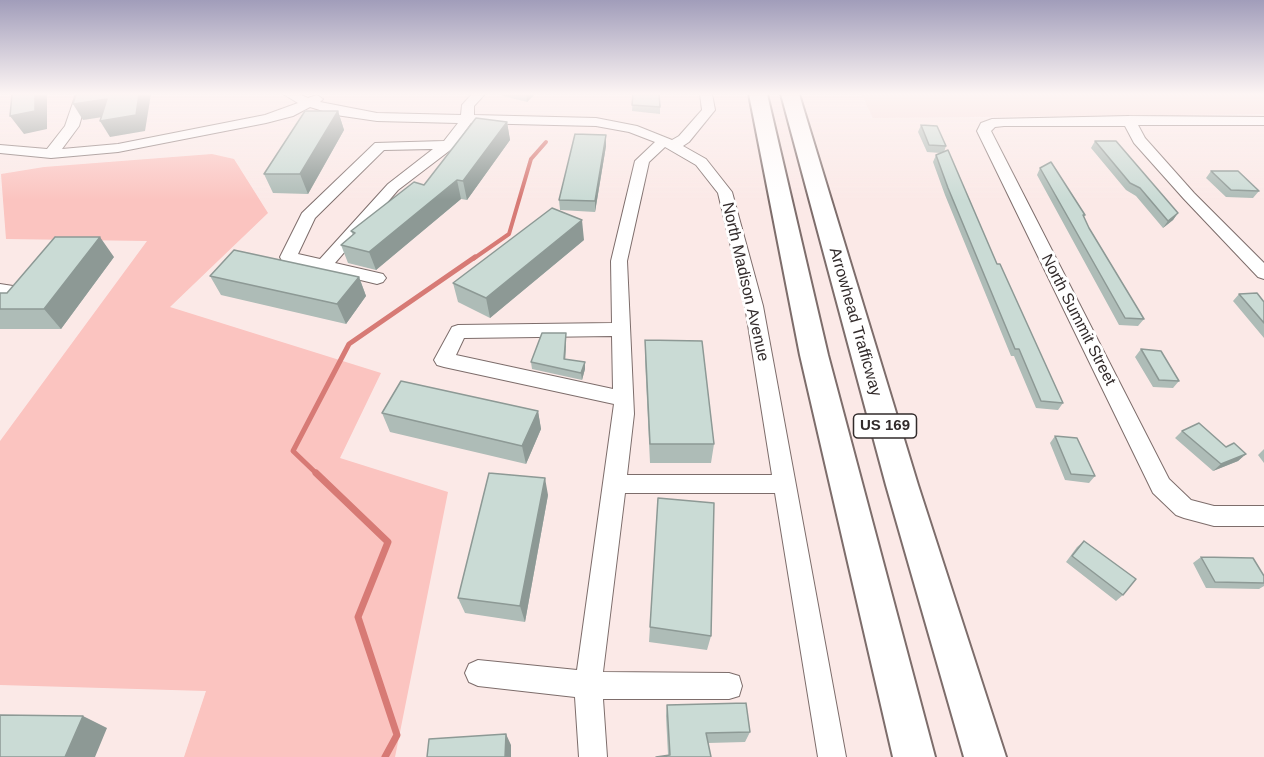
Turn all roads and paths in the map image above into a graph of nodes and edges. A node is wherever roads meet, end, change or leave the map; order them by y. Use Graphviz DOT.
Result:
graph roads {
  1 [pos="70,129"];
  2 [pos="213,129"];
  3 [pos="460,129"];
  4 [pos="633,129"];
  5 [pos="692,129"];
  6 [pos="764,129"];
  7 [pos="767,129"];
  8 [pos="800,129"];
  9 [pos="984,129"];
  10 [pos="1134,129"];
  11 [pos="768,135"];
  12 [pos="669,143"];
  13 [pos="448,145"];
  14 [pos="0,149"];
  15 [pos="51,154"];
  16 [pos="324,265"];
  17 [pos="1264,273"];
  18 [pos="377,278"];
  19 [pos="622,329"];
  20 [pos="624,399"];
  21 [pos="615,484"];
  22 [pos="785,484"];
  23 [pos="1264,516"];
  24 [pos="478,673"];
  25 [pos="588,685"];
  26 [pos="729,686"];
  27 [pos="593,757"];
  28 [pos="832,757"];
  29 [pos="915,757"];
  30 [pos="985,757"];
  1 -- 15 [label="street"];
  2 -- 15 [label="street"];
  3 -- 13 [label="street"];
  4 -- 12 [label="street, North Madison Avenue"];
  5 -- 12 [label="street"];
  6 -- 11 [label="highway"];
  7 -- 11 [label="highway, US 169"];
  8 -- 30 [label="highway, Arrowhead Trafficway / US 169"];
  9 -- 23 [label="street, North Summit Street"];
  10 -- 17 [label="street"];
  11 -- 29 [label="highway, US 169"];
  12 -- 19 [label="street"];
  12 -- 22 [label="street, North Madison Avenue"];
  13 -- 16 [label="street"];
  13 -- 16 [label="street"];
  14 -- 15 [label="street"];
  16 -- 18 [label="street"];
  19 -- 20 [label="street"];
  19 -- 20 [label="street"];
  20 -- 21 [label="street"];
  21 -- 22 [label="street"];
  21 -- 25 [label="street"];
  22 -- 28 [label="street, North Madison Avenue"];
  24 -- 25 [label="street"];
  25 -- 26 [label="street"];
  25 -- 27 [label="street"];
}
